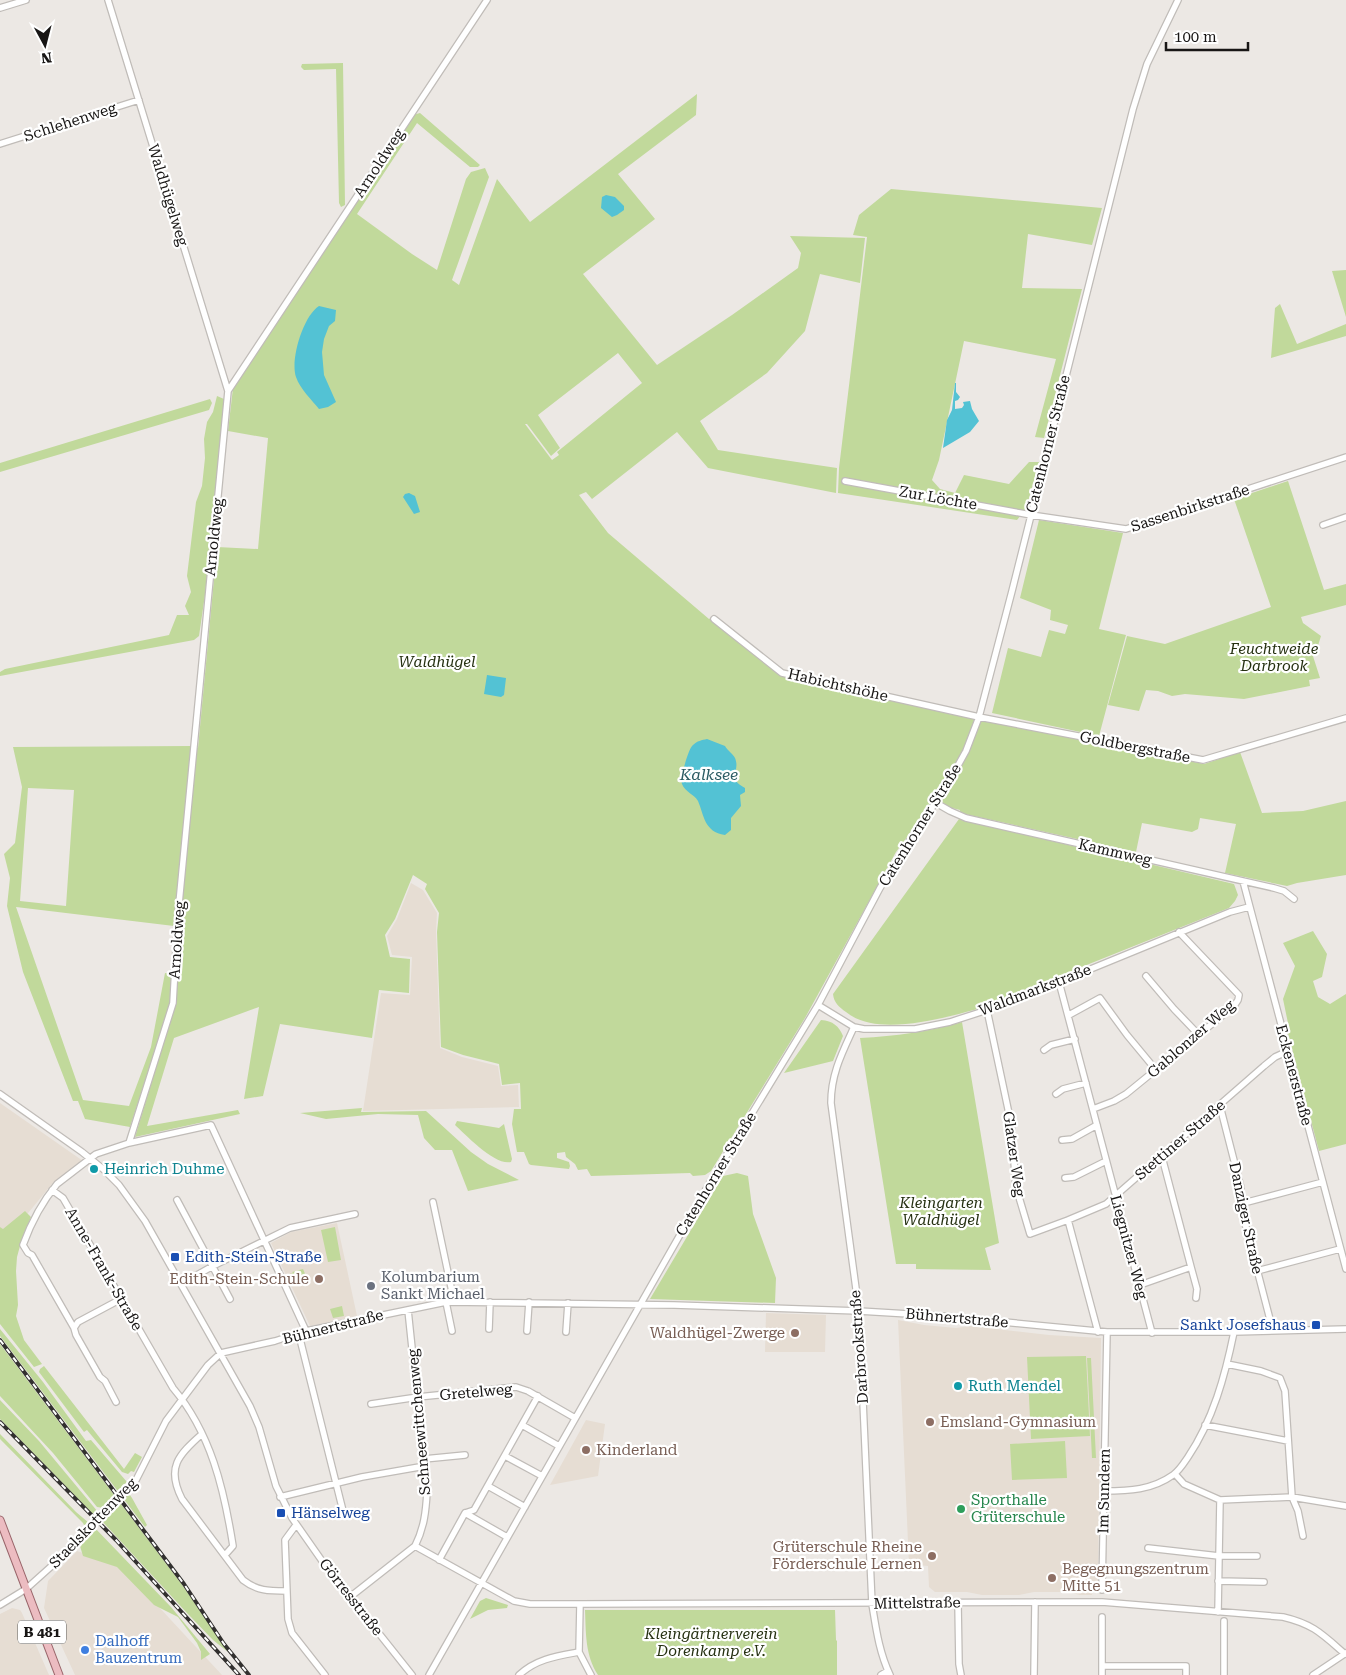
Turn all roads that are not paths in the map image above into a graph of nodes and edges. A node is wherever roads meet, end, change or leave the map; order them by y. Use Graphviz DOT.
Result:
graph roads {
  1 [pos="26,0"];
  2 [pos="108,0"];
  3 [pos="487,0"];
  4 [pos="1178,0"];
  5 [pos="0,8"];
  6 [pos="139,100"];
  7 [pos="0,144"];
  8 [pos="228,391"];
  9 [pos="1346,457"];
  10 [pos="845,481"];
  11 [pos="1030,515"];
  12 [pos="1346,517"];
  13 [pos="1323,525"];
  14 [pos="714,619"];
  15 [pos="979,717"];
  16 [pos="1346,718"];
  17 [pos="936,803"];
  18 [pos="1243,882"];
  19 [pos="1294,899"];
  20 [pos="1249,907"];
  21 [pos="1180,932"];
  22 [pos="1146,976"];
  23 [pos="1059,982"];
  24 [pos="818,1005"];
  25 [pos="987,1010"];
  26 [pos="1069,1015"];
  27 [pos="854,1027"];
  28 [pos="1198,1034"];
  29 [pos="1075,1039"];
  30 [pos="1044,1050"];
  31 [pos="1288,1051"];
  32 [pos="1156,1070"];
  33 [pos="1086,1083"];
  34 [pos="0,1094"];
  35 [pos="1056,1094"];
  36 [pos="1220,1106"];
  37 [pos="1093,1109"];
  38 [pos="1097,1126"];
  39 [pos="1062,1140"];
  40 [pos="129,1143"];
  41 [pos="1162,1157"];
  42 [pos="91,1159"];
  43 [pos="1106,1161"];
  44 [pos="1065,1178"];
  45 [pos="1323,1182"];
  46 [pos="52,1190"];
  47 [pos="1116,1197"];
  48 [pos="177,1200"];
  49 [pos="433,1202"];
  50 [pos="1240,1204"];
  51 [pos="355,1214"];
  52 [pos="1068,1220"];
  53 [pos="264,1240"];
  54 [pos="1340,1249"];
  55 [pos="213,1266"];
  56 [pos="1191,1267"];
  57 [pos="1346,1269"];
  58 [pos="1257,1271"];
  59 [pos="181,1284"];
  60 [pos="1140,1285"];
  61 [pos="1196,1298"];
  62 [pos="120,1299"];
  63 [pos="230,1299"];
  64 [pos="454,1301"];
  65 [pos="446,1302"];
  66 [pos="490,1302"];
  67 [pos="528,1302"];
  68 [pos="568,1304"];
  69 [pos="639,1305"];
  70 [pos="408,1310"];
  71 [pos="859,1311"];
  72 [pos="74,1328"];
  73 [pos="489,1329"];
  74 [pos="1346,1329"];
  75 [pos="452,1331"];
  76 [pos="527,1331"];
  77 [pos="1273,1331"];
  78 [pos="306,1332"];
  79 [pos="566,1332"];
  80 [pos="1098,1332"];
  81 [pos="1107,1332"];
  82 [pos="1234,1332"];
  83 [pos="1152,1333"];
  84 [pos="299,1335"];
  85 [pos="221,1353"];
  86 [pos="1227,1364"];
  87 [pos="538,1396"];
  88 [pos="418,1397"];
  89 [pos="183,1400"];
  90 [pos="116,1402"];
  91 [pos="371,1404"];
  92 [pos="575,1418"];
  93 [pos="522,1425"];
  94 [pos="1206,1425"];
  95 [pos="202,1434"];
  96 [pos="1288,1441"];
  97 [pos="559,1446"];
  98 [pos="464,1454"];
  99 [pos="504,1456"];
  100 [pos="424,1463"];
  101 [pos="1175,1474"];
  102 [pos="542,1476"];
  103 [pos="336,1483"];
  104 [pos="488,1486"];
  105 [pos="1104,1491"];
  106 [pos="280,1497"];
  107 [pos="1292,1497"];
  108 [pos="1220,1500"];
  109 [pos="1346,1506"];
  110 [pos="525,1507"];
  111 [pos="343,1511"];
  112 [pos="465,1513"];
  113 [pos="0,1520"];
  114 [pos="296,1525"];
  115 [pos="1303,1536"];
  116 [pos="507,1537"];
  117 [pos="415,1546"];
  118 [pos="1148,1548"];
  119 [pos="224,1555"];
  120 [pos="1219,1556"];
  121 [pos="1258,1556"];
  122 [pos="439,1560"];
  123 [pos="1218,1581"];
  124 [pos="1264,1582"];
  125 [pos="481,1584"];
  126 [pos="26,1588"];
  127 [pos="1102,1590"];
  128 [pos="286,1591"];
  129 [pos="350,1597"];
  130 [pos="1035,1602"];
  131 [pos="958,1603"];
  132 [pos="580,1604"];
  133 [pos="872,1604"];
  134 [pos="0,1605"];
  135 [pos="1218,1612"];
  136 [pos="1102,1617"];
  137 [pos="1224,1621"];
  138 [pos="579,1652"];
  139 [pos="1345,1653"];
  140 [pos="1102,1666"];
  141 [pos="889,1673"];
  142 [pos="59,1675"];
  143 [pos="325,1675"];
  144 [pos="412,1675"];
  145 [pos="429,1675"];
  146 [pos="519,1675"];
  147 [pos="591,1675"];
  148 [pos="881,1675"];
  149 [pos="961,1675"];
  150 [pos="1034,1675"];
  151 [pos="1102,1675"];
  152 [pos="1186,1675"];
  153 [pos="1224,1675"];
  154 [pos="1313,1675"];
  1 -- 5 [label="street"];
  2 -- 6 [label="street, Waldhügelweg"];
  3 -- 8 [label="street, Arnoldweg"];
  4 -- 11 [label="street, Catenhorner Straße"];
  6 -- 7 [label="street, Schlehenweg"];
  6 -- 8 [label="street, Waldhügelweg"];
  8 -- 40 [label="street, Arnoldweg"];
  9 -- 11 [label="street, Sassenbirkstraße"];
  10 -- 11 [label="street, Zur Löchte"];
  11 -- 15 [label="street, Catenhorner Straße"];
  12 -- 13 [label="street"];
  14 -- 15 [label="street, Habichtshöhe"];
  15 -- 16 [label="street, Goldbergstraße"];
  15 -- 17 [label="street, Catenhorner Straße"];
  17 -- 18 [label="street, Kammweg"];
  17 -- 24 [label="street, Catenhorner Straße"];
  18 -- 19 [label="street, Kammweg"];
  18 -- 20 [label="street, Eckenerstraße"];
  20 -- 21 [label="street, Waldmarkstraße"];
  20 -- 31 [label="street, Eckenerstraße"];
  21 -- 23 [label="street, Waldmarkstraße"];
  21 -- 28 [label="street, Gablonzer Weg"];
  22 -- 28 [label="street"];
  23 -- 25 [label="street, Waldmarkstraße"];
  23 -- 26 [label="street, Liegnitzer Weg"];
  24 -- 27 [label="street, Waldmarkstraße"];
  24 -- 69 [label="street, Catenhorner Straße"];
  25 -- 27 [label="street, Waldmarkstraße"];
  25 -- 52 [label="street, Glatzer Weg"];
  26 -- 29 [label="street, Liegnitzer Weg"];
  26 -- 32 [label="street"];
  27 -- 71 [label="street, Darbrookstraße"];
  28 -- 32 [label="street, Gablonzer Weg"];
  29 -- 30 [label="street"];
  29 -- 33 [label="street, Liegnitzer Weg"];
  31 -- 36 [label="street, Stettiner Straße"];
  31 -- 45 [label="street, Eckenerstraße"];
  32 -- 37 [label="street, Gablonzer Weg"];
  33 -- 35 [label="street"];
  33 -- 37 [label="street, Liegnitzer Weg"];
  34 -- 42 [label="street, Görresstraße"];
  36 -- 41 [label="street, Stettiner Straße"];
  36 -- 50 [label="street, Danziger Straße"];
  37 -- 38 [label="street, Liegnitzer Weg"];
  38 -- 39 [label="street"];
  38 -- 43 [label="street, Liegnitzer Weg"];
  40 -- 42 [label="street"];
  40 -- 53 [label="street"];
  41 -- 47 [label="street, Stettiner Straße"];
  41 -- 56 [label="street"];
  42 -- 46 [label="street"];
  42 -- 59 [label="street, Görresstraße"];
  43 -- 44 [label="street"];
  43 -- 47 [label="street, Liegnitzer Weg"];
  45 -- 50 [label="street"];
  45 -- 54 [label="street, Eckenerstraße"];
  46 -- 62 [label="street, Anne-Frank-Straße"];
  46 -- 72 [label="street"];
  47 -- 52 [label="street, Stettiner Straße"];
  47 -- 60 [label="street, Liegnitzer Weg"];
  48 -- 55 [label="street"];
  49 -- 64 [label="street"];
  50 -- 58 [label="street, Danziger Straße"];
  51 -- 53 [label="street"];
  52 -- 80 [label="street"];
  53 -- 55 [label="street"];
  53 -- 78 [label="street"];
  54 -- 57 [label="street, Eckenerstraße"];
  54 -- 58 [label="street"];
  55 -- 59 [label="street"];
  55 -- 63 [label="street"];
  56 -- 60 [label="street"];
  56 -- 61 [label="street"];
  58 -- 77 [label="street, Danziger Straße"];
  59 -- 85 [label="street, Görresstraße"];
  60 -- 83 [label="street, Liegnitzer Weg"];
  62 -- 72 [label="street"];
  62 -- 89 [label="street, Anne-Frank-Straße"];
  64 -- 65 [label="street, Bühnertstraße"];
  64 -- 66 [label="street, Bühnertstraße"];
  65 -- 70 [label="street, Bühnertstraße"];
  65 -- 75 [label="street"];
  66 -- 67 [label="street, Bühnertstraße"];
  66 -- 73 [label="street"];
  67 -- 68 [label="street, Bühnertstraße"];
  67 -- 76 [label="street"];
  68 -- 69 [label="street, Bühnertstraße"];
  68 -- 79 [label="street"];
  69 -- 71 [label="street, Bühnertstraße"];
  69 -- 92 [label="street, Catenhorner Straße"];
  70 -- 78 [label="street, Bühnertstraße"];
  70 -- 88 [label="street, Schneewittchenweg"];
  71 -- 80 [label="street, Bühnertstraße"];
  71 -- 133 [label="street, Darbrookstraße"];
  72 -- 90 [label="street"];
  74 -- 77 [label="street, Bühnertstraße"];
  77 -- 82 [label="street, Bühnertstraße"];
  78 -- 84 [label="street, Bühnertstraße"];
  80 -- 81 [label="street, Bühnertstraße"];
  81 -- 83 [label="street, Bühnertstraße"];
  81 -- 105 [label="street, Im Sundern"];
  82 -- 83 [label="street, Bühnertstraße"];
  82 -- 86 [label="street"];
  84 -- 85 [label="street, Bühnertstraße"];
  84 -- 103 [label="street"];
  85 -- 89 [label="street, Staelskottenweg"];
  85 -- 106 [label="street, Görresstraße"];
  86 -- 94 [label="street"];
  86 -- 96 [label="street"];
  87 -- 88 [label="street, Gretelweg"];
  87 -- 92 [label="street, Gretelweg"];
  87 -- 93 [label="street"];
  88 -- 91 [label="street, Gretelweg"];
  88 -- 100 [label="street, Schneewittchenweg"];
  89 -- 95 [label="street, Anne-Frank-Straße"];
  89 -- 126 [label="street, Staelskottenweg"];
  92 -- 97 [label="street, Catenhorner Straße"];
  93 -- 97 [label="street"];
  93 -- 99 [label="street"];
  94 -- 96 [label="street"];
  94 -- 101 [label="street"];
  95 -- 119 [label="street, Anne-Frank-Straße"];
  95 -- 119 [label="street"];
  96 -- 107 [label="street"];
  97 -- 102 [label="street, Catenhorner Straße"];
  98 -- 100 [label="street"];
  99 -- 102 [label="street"];
  99 -- 104 [label="street"];
  100 -- 103 [label="street"];
  100 -- 117 [label="street, Schneewittchenweg"];
  101 -- 105 [label="street"];
  101 -- 108 [label="street"];
  102 -- 110 [label="street, Catenhorner Straße"];
  103 -- 106 [label="street"];
  103 -- 111 [label="street"];
  104 -- 110 [label="street"];
  104 -- 112 [label="street"];
  105 -- 127 [label="street, Im Sundern"];
  106 -- 114 [label="street, Görresstraße"];
  107 -- 108 [label="street"];
  107 -- 109 [label="street"];
  107 -- 115 [label="street"];
  108 -- 120 [label="street"];
  110 -- 116 [label="street, Catenhorner Straße"];
  112 -- 116 [label="street"];
  112 -- 122 [label="street"];
  113 -- 126 [label="main road, B 481"];
  114 -- 128 [label="street"];
  114 -- 129 [label="street, Görresstraße"];
  116 -- 125 [label="street, Catenhorner Straße"];
  117 -- 122 [label="street"];
  117 -- 129 [label="street"];
  118 -- 120 [label="street"];
  119 -- 128 [label="street"];
  120 -- 121 [label="street"];
  120 -- 123 [label="street"];
  122 -- 125 [label="street"];
  123 -- 124 [label="street"];
  123 -- 135 [label="street"];
  125 -- 132 [label="street, Mittelstraße"];
  125 -- 145 [label="street, Catenhorner Straße"];
  126 -- 134 [label="street, Staelskottenweg"];
  126 -- 142 [label="main road, B 481"];
  128 -- 143 [label="street"];
  129 -- 144 [label="street, Görresstraße"];
  130 -- 131 [label="street, Mittelstraße"];
  130 -- 135 [label="street, Mittelstraße"];
  130 -- 150 [label="street"];
  131 -- 133 [label="street, Mittelstraße"];
  131 -- 149 [label="street"];
  132 -- 133 [label="street, Mittelstraße"];
  132 -- 138 [label="street"];
  133 -- 141 [label="street, Darbrookstraße"];
  135 -- 139 [label="street, Mittelstraße"];
  136 -- 140 [label="street"];
  137 -- 153 [label="street"];
  138 -- 146 [label="street"];
  138 -- 147 [label="street"];
  139 -- 154 [label="street"];
  140 -- 151 [label="street"];
  140 -- 152 [label="street"];
  141 -- 148 [label="street, Darbrookstraße"];
}
